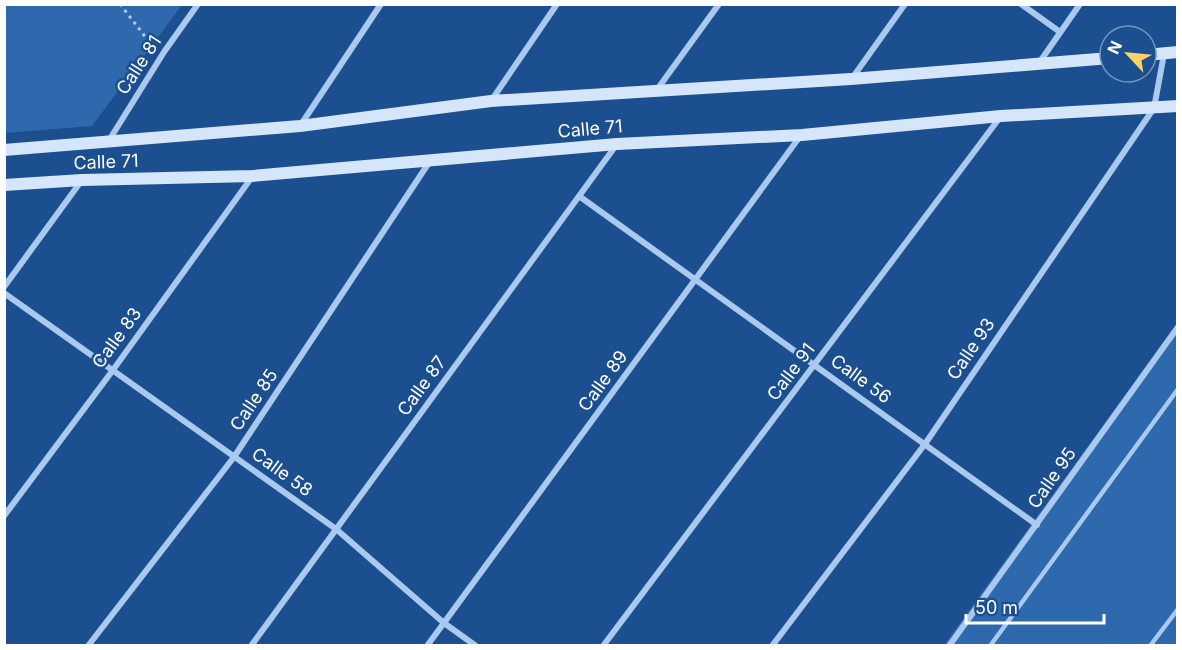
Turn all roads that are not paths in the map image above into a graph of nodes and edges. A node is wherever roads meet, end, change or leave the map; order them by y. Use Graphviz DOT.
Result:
graph roads {
  1 [pos="198,4"];
  2 [pos="381,4"];
  3 [pos="557,4"];
  4 [pos="719,4"];
  5 [pos="905,4"];
  6 [pos="1021,4"];
  7 [pos="1080,4"];
  8 [pos="1060,32"];
  9 [pos="1178,52"];
  10 [pos="1158,54"];
  11 [pos="1164,54"];
  12 [pos="1098,59"];
  13 [pos="1037,64"];
  14 [pos="851,79"];
  15 [pos="656,92"];
  16 [pos="491,101"];
  17 [pos="1178,106"];
  18 [pos="1154,108"];
  19 [pos="1001,116"];
  20 [pos="300,126"];
  21 [pos="802,135"];
  22 [pos="108,142"];
  23 [pos="617,144"];
  24 [pos="4,150"];
  25 [pos="430,161"];
  26 [pos="252,176"];
  27 [pos="82,180"];
  28 [pos="4,185"];
  29 [pos="579,196"];
  30 [pos="696,279"];
  31 [pos="4,287"];
  32 [pos="4,292"];
  33 [pos="1178,327"];
  34 [pos="815,365"];
  35 [pos="113,370"];
  36 [pos="1178,389"];
  37 [pos="925,444"];
  38 [pos="234,457"];
  39 [pos="4,516"];
  40 [pos="1037,525"];
  41 [pos="336,530"];
  42 [pos="1178,609"];
  43 [pos="444,623"];
  44 [pos="88,645"];
  45 [pos="251,645"];
  46 [pos="428,645"];
  47 [pos="476,645"];
  48 [pos="603,645"];
  49 [pos="772,645"];
  50 [pos="949,645"];
  51 [pos="990,645"];
  52 [pos="1150,645"];
  1 -- 22 [label="street, Calle 81"];
  2 -- 20 [label="street"];
  3 -- 16 [label="street"];
  4 -- 15 [label="street"];
  5 -- 14 [label="street"];
  6 -- 8 [label="street"];
  7 -- 8 [label="street"];
  8 -- 13 [label="street"];
  9 -- 11 [label="main road"];
  10 -- 11 [label="main road"];
  11 -- 18 [label="street, Calle 93"];
  12 -- 13 [label="main road, Calle 71"];
  13 -- 14 [label="main road, Calle 71"];
  14 -- 15 [label="main road, Calle 71"];
  15 -- 16 [label="main road, Calle 71"];
  16 -- 20 [label="main road, Calle 71"];
  17 -- 18 [label="main road, Calle 71"];
  18 -- 19 [label="main road, Calle 71"];
  18 -- 37 [label="street, Calle 93"];
  19 -- 21 [label="main road, Calle 71"];
  19 -- 34 [label="street, Calle 91"];
  20 -- 22 [label="main road, Calle 71"];
  21 -- 23 [label="main road, Calle 71"];
  21 -- 30 [label="street, Calle 89"];
  22 -- 24 [label="main road, Calle 71"];
  23 -- 25 [label="main road, Calle 71"];
  23 -- 29 [label="street, Calle 87"];
  25 -- 26 [label="main road, Calle 71"];
  25 -- 38 [label="street, Calle 85"];
  26 -- 27 [label="main road, Calle 71"];
  26 -- 35 [label="street, Calle 83"];
  27 -- 28 [label="main road, Calle 71"];
  27 -- 31 [label="street"];
  29 -- 30 [label="street, Calle 56"];
  29 -- 41 [label="street, Calle 87"];
  30 -- 34 [label="street, Calle 56"];
  30 -- 43 [label="street, Calle 89"];
  32 -- 35 [label="street, Calle 58"];
  33 -- 40 [label="street, Calle 95"];
  34 -- 37 [label="street, Calle 56"];
  34 -- 48 [label="street, Calle 91"];
  35 -- 38 [label="street, Calle 58"];
  35 -- 39 [label="street, Calle 83"];
  36 -- 51 [label="lane"];
  37 -- 40 [label="street, Calle 56"];
  37 -- 49 [label="street, Calle 93"];
  38 -- 41 [label="street, Calle 58"];
  38 -- 44 [label="street, Calle 85"];
  40 -- 50 [label="street, Calle 95"];
  41 -- 43 [label="street, Calle 58"];
  41 -- 45 [label="street, Calle 87"];
  42 -- 52 [label="lane"];
  43 -- 46 [label="street, Calle 89"];
  43 -- 47 [label="street, Calle 58"];
}
